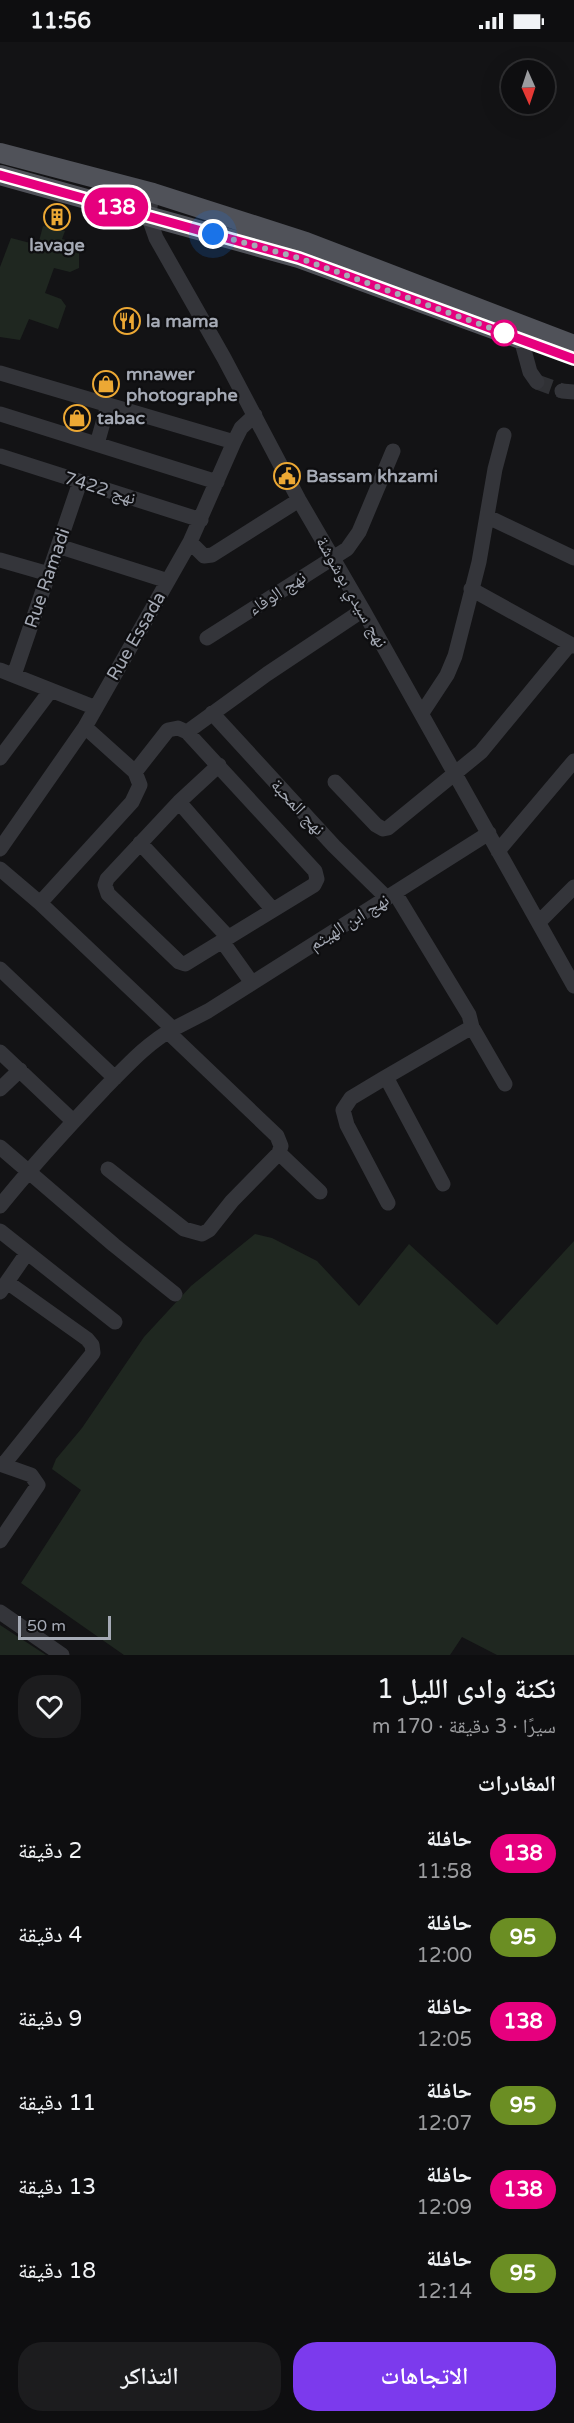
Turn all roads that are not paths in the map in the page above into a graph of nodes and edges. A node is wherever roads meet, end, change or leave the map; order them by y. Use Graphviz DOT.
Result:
graph roads {
  1 [pos="0,153"];
  2 [pos="0,175"];
  3 [pos="153,193"];
  4 [pos="148,215"];
  5 [pos="521,339"];
  6 [pos="574,345"];
  7 [pos="574,359"];
  8 [pos="0,373"];
  9 [pos="537,382"];
  10 [pos="108,405"];
  11 [pos="0,414"];
  12 [pos="255,415"];
  13 [pos="504,435"];
  14 [pos="234,441"];
  15 [pos="97,444"];
  16 [pos="393,451"];
  17 [pos="0,456"];
  18 [pos="80,482"];
  19 [pos="217,482"];
  20 [pos="299,500"];
  21 [pos="488,517"];
  22 [pos="201,520"];
  23 [pos="190,542"];
  24 [pos="58,546"];
  25 [pos="332,557"];
  26 [pos="574,558"];
  27 [pos="0,560"];
  28 [pos="49,574"];
  29 [pos="168,581"];
  30 [pos="471,590"];
  31 [pos="363,610"];
  32 [pos="207,638"];
  33 [pos="572,645"];
  34 [pos="7,672"];
  35 [pos="51,690"];
  36 [pos="96,708"];
  37 [pos="212,713"];
  38 [pos="422,713"];
  39 [pos="85,727"];
  40 [pos="187,732"];
  41 [pos="0,758"];
  42 [pos="574,761"];
  43 [pos="219,765"];
  44 [pos="135,772"];
  45 [pos="454,774"];
  46 [pos="335,782"];
  47 [pos="179,802"];
  48 [pos="489,833"];
  49 [pos="140,843"];
  50 [pos="0,849"];
  51 [pos="498,851"];
  52 [pos="0,869"];
  53 [pos="574,887"];
  54 [pos="391,896"];
  55 [pos="40,903"];
  56 [pos="273,909"];
  57 [pos="539,922"];
  58 [pos="225,939"];
  59 [pos="0,969"];
  60 [pos="252,983"];
  61 [pos="574,986"];
  62 [pos="472,1027"];
  63 [pos="171,1030"];
  64 [pos="0,1052"];
  65 [pos="20,1070"];
  66 [pos="386,1077"];
  67 [pos="115,1078"];
  68 [pos="505,1084"];
  69 [pos="0,1089"];
  70 [pos="73,1121"];
  71 [pos="0,1147"];
  72 [pos="279,1153"];
  73 [pos="108,1169"];
  74 [pos="28,1172"];
  75 [pos="443,1184"];
  76 [pos="320,1192"];
  77 [pos="388,1203"];
  78 [pos="0,1206"];
  79 [pos="0,1231"];
  80 [pos="27,1253"];
  81 [pos="4,1287"];
  82 [pos="175,1294"];
  83 [pos="115,1322"];
  84 [pos="2,1464"];
  85 [pos="0,1541"];
  86 [pos="0,1612"];
  87 [pos="62,1655"];
  1 -- 3 [label="main road"];
  2 -- 4 [label="main road"];
  3 -- 4 [label="street"];
  3 -- 6 [label="main road"];
  4 -- 5 [label="main road"];
  4 -- 12 [label="street, نهج سيدي بوشوشة"];
  5 -- 7 [label="main road"];
  5 -- 9 [label="street"];
  8 -- 10 [label="street"];
  10 -- 14 [label="street"];
  10 -- 15 [label="street"];
  11 -- 15 [label="street"];
  12 -- 14 [label="street, Rue Essada"];
  12 -- 20 [label="street, نهج سيدي بوشوشة"];
  13 -- 21 [label="street"];
  14 -- 19 [label="street, Rue Essada"];
  15 -- 19 [label="street"];
  16 -- 25 [label="street, نهج الوفاء"];
  17 -- 18 [label="street, نهج 7422"];
  18 -- 22 [label="street, نهج 7422"];
  18 -- 24 [label="street, Rue Ramadi"];
  19 -- 22 [label="street, Rue Essada"];
  20 -- 23 [label="street"];
  20 -- 25 [label="street, نهج سيدي بوشوشة"];
  21 -- 26 [label="street"];
  21 -- 30 [label="street"];
  22 -- 23 [label="street, Rue Essada"];
  23 -- 29 [label="street, Rue Essada"];
  24 -- 28 [label="street, Rue Ramadi"];
  24 -- 29 [label="street"];
  25 -- 31 [label="street, نهج سيدي بوشوشة"];
  25 -- 32 [label="street, نهج الوفاء"];
  27 -- 28 [label="street"];
  28 -- 34 [label="street, Rue Ramadi"];
  29 -- 36 [label="street, Rue Essada"];
  30 -- 33 [label="street"];
  30 -- 38 [label="street"];
  31 -- 37 [label="street"];
  31 -- 38 [label="street, نهج سيدي بوشوشة"];
  33 -- 45 [label="street"];
  34 -- 35 [label="street"];
  35 -- 36 [label="street"];
  35 -- 41 [label="street"];
  36 -- 39 [label="street, Rue Essada"];
  37 -- 40 [label="street"];
  37 -- 54 [label="street, نهج المحبة"];
  38 -- 45 [label="street, نهج سيدي بوشوشة"];
  39 -- 44 [label="street"];
  39 -- 50 [label="street, Rue Essada"];
  40 -- 43 [label="street"];
  40 -- 44 [label="street"];
  42 -- 51 [label="street"];
  43 -- 47 [label="street"];
  43 -- 56 [label="street"];
  44 -- 55 [label="street"];
  45 -- 46 [label="street"];
  45 -- 48 [label="street, نهج سيدي بوشوشة"];
  47 -- 49 [label="street"];
  47 -- 56 [label="street"];
  48 -- 51 [label="street, نهج سيدي بوشوشة"];
  48 -- 54 [label="street, نهج ابن الهيثم"];
  49 -- 58 [label="street"];
  49 -- 58 [label="street"];
  51 -- 57 [label="street, نهج سيدي بوشوشة"];
  52 -- 55 [label="street"];
  53 -- 57 [label="street"];
  54 -- 60 [label="street, نهج ابن الهيثم"];
  54 -- 62 [label="street, نهج المحبة"];
  55 -- 63 [label="street"];
  56 -- 58 [label="street"];
  57 -- 61 [label="street, نهج سيدي بوشوشة"];
  58 -- 60 [label="street"];
  59 -- 67 [label="street"];
  60 -- 63 [label="street, نهج ابن الهيثم"];
  62 -- 66 [label="street"];
  62 -- 68 [label="street, نهج المحبة"];
  63 -- 67 [label="street, نهج ابن الهيثم"];
  63 -- 72 [label="street"];
  64 -- 65 [label="street"];
  65 -- 69 [label="street"];
  65 -- 70 [label="street"];
  66 -- 75 [label="street"];
  66 -- 77 [label="street"];
  67 -- 70 [label="street, نهج ابن الهيثم"];
  70 -- 74 [label="street, نهج ابن الهيثم"];
  71 -- 74 [label="street"];
  72 -- 73 [label="street"];
  72 -- 76 [label="street"];
  74 -- 78 [label="street, نهج ابن الهيثم"];
  74 -- 82 [label="street"];
  79 -- 80 [label="street"];
  80 -- 81 [label="street"];
  80 -- 83 [label="street"];
  81 -- 84 [label="street"];
  84 -- 85 [label="street"];
  86 -- 87 [label="street"];
}
